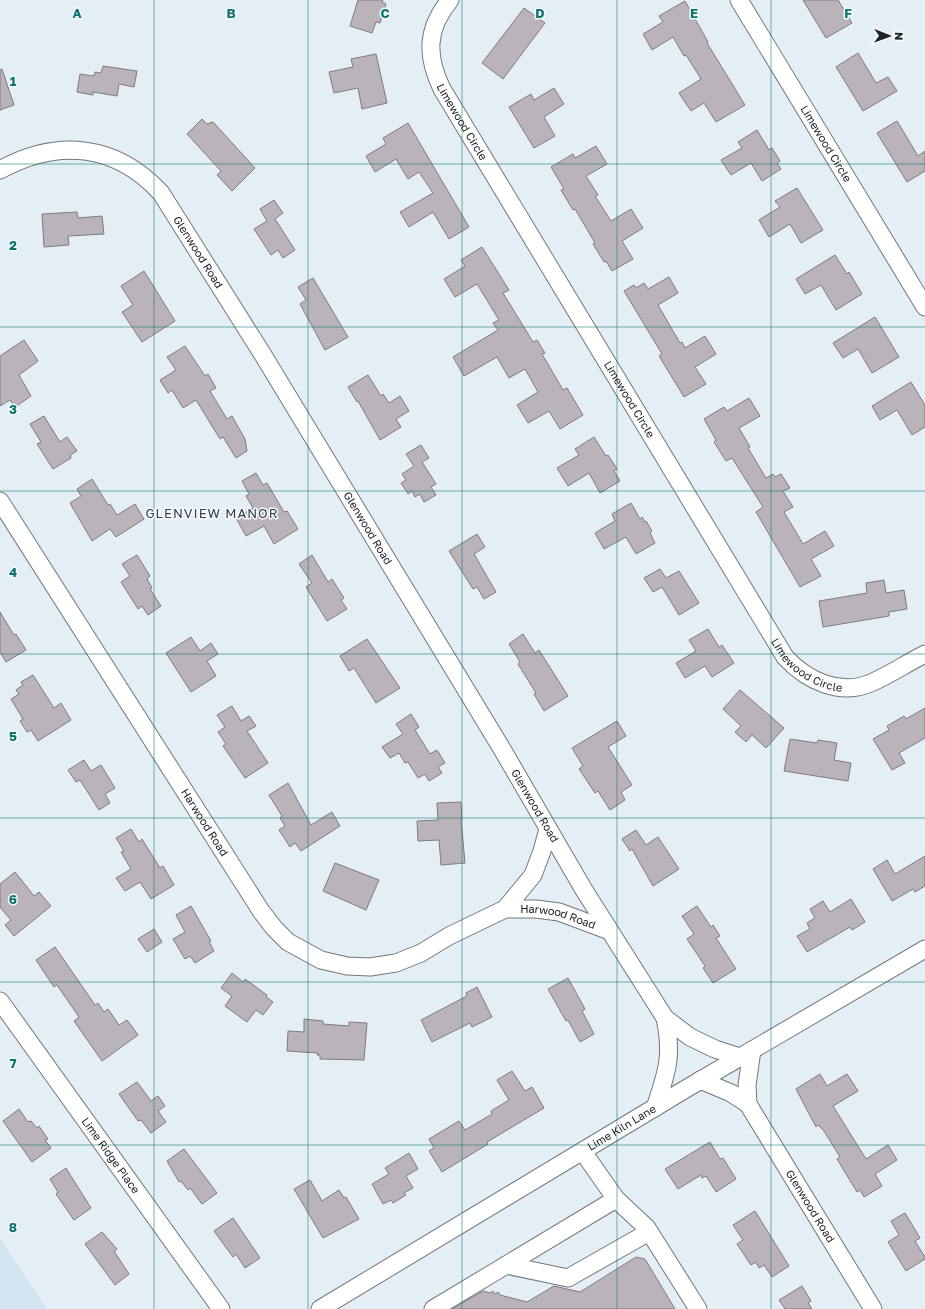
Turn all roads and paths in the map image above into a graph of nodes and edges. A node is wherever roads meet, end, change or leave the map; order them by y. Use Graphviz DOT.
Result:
graph roads {
  1 [pos="450,0"];
  2 [pos="739,0"];
  3 [pos="0,170"];
  4 [pos="925,307"];
  5 [pos="0,501"];
  6 [pos="925,654"];
  7 [pos="548,829"];
  8 [pos="504,909"];
  9 [pos="610,931"];
  10 [pos="925,950"];
  11 [pos="0,1001"];
  12 [pos="665,1018"];
  13 [pos="746,1054"];
  14 [pos="700,1080"];
  15 [pos="748,1104"];
  16 [pos="655,1108"];
  17 [pos="583,1152"];
  18 [pos="616,1199"];
  19 [pos="649,1232"];
  20 [pos="506,1265"];
  21 [pos="221,1309"];
  22 [pos="320,1309"];
  23 [pos="433,1309"];
  24 [pos="698,1309"];
  25 [pos="873,1309"];
  1 -- 6 [label="street, Limewood Circle"];
  2 -- 4 [label="street, Limewood Circle"];
  3 -- 7 [label="street, Glenwood Road"];
  5 -- 8 [label="street, Harwood Road"];
  7 -- 8 [label="street, Harwood Road"];
  7 -- 9 [label="street, Glenwood Road"];
  8 -- 9 [label="street, Harwood Road"];
  9 -- 12 [label="street, Glenwood Road"];
  10 -- 13 [label="street, Lime Kiln Lane"];
  11 -- 21 [label="street, Lime Ridge Place"];
  12 -- 13 [label="street, Glenwood Road"];
  12 -- 16 [label="street, Glenwood Road"];
  13 -- 14 [label="street, Lime Kiln Lane"];
  13 -- 15 [label="street, Glenwood Road"];
  14 -- 15 [label="street, Glenwood Road"];
  14 -- 16 [label="street, Lime Kiln Lane"];
  15 -- 25 [label="street, Glenwood Road"];
  16 -- 17 [label="street, Lime Kiln Lane"];
  17 -- 18 [label="street"];
  17 -- 22 [label="street, Lime Kiln Lane"];
  18 -- 19 [label="street"];
  18 -- 20 [label="street"];
  19 -- 20 [label="street"];
  19 -- 24 [label="street"];
  20 -- 23 [label="street"];
}
